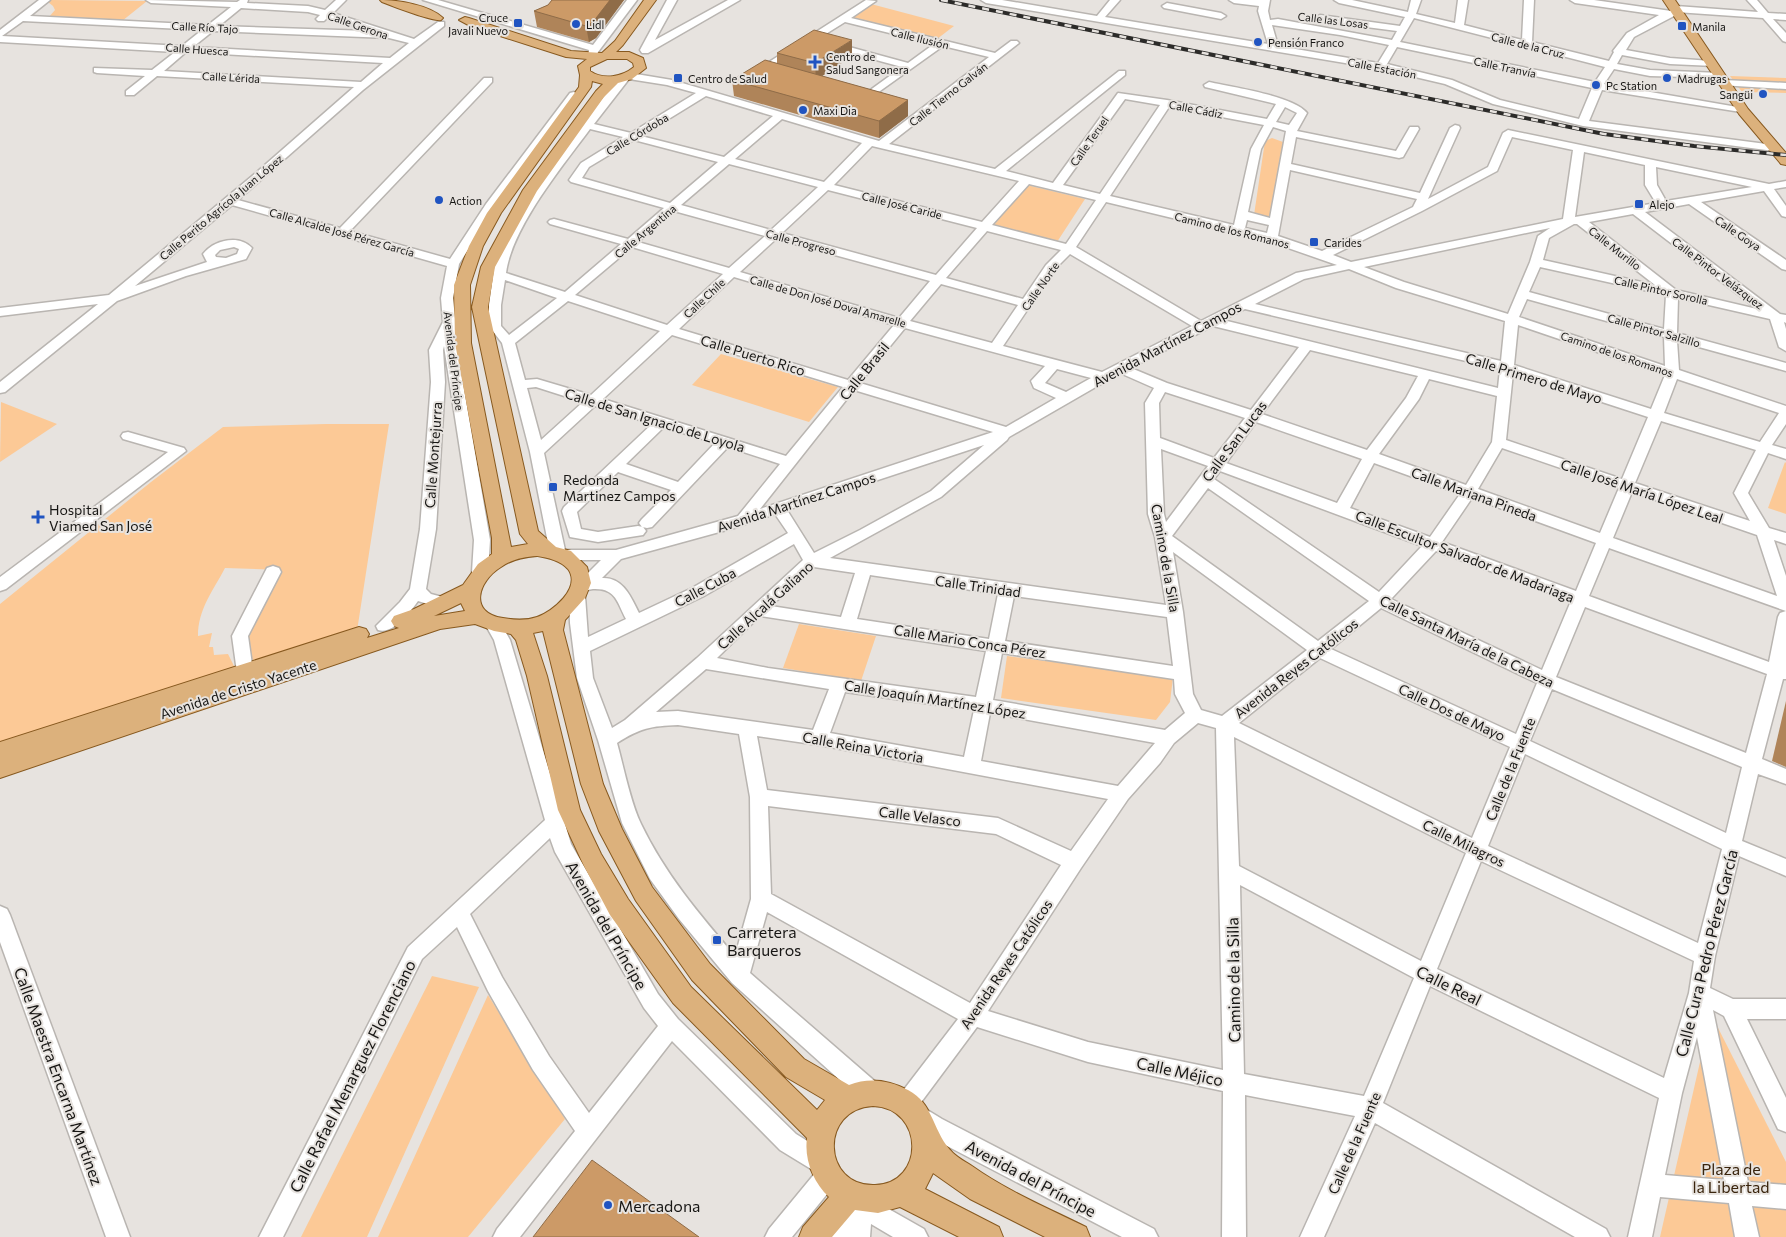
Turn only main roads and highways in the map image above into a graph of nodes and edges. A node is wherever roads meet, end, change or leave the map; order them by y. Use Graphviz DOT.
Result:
graph roads {
  1 [pos="386,0"];
  2 [pos="650,0"];
  3 [pos="660,0"];
  4 [pos="1673,9"];
  5 [pos="570,54"];
  6 [pos="599,54"];
  7 [pos="631,66"];
  8 [pos="584,70"];
  9 [pos="1786,161"];
  10 [pos="557,553"];
  11 [pos="502,557"];
  12 [pos="475,581"];
  13 [pos="555,618"];
  14 [pos="485,620"];
  15 [pos="517,628"];
  16 [pos="0,751"];
  17 [pos="0,769"];
  18 [pos="859,1095"];
  19 [pos="917,1119"];
  20 [pos="821,1133"];
  21 [pos="901,1192"];
  22 [pos="859,1198"];
  23 [pos="813,1237"];
  24 [pos="989,1237"];
  25 [pos="1076,1237"];
  1 -- 5 [label="main road"];
  2 -- 6 [label="main road"];
  3 -- 7 [label="main road"];
  4 -- 9 [label="main road"];
  5 -- 6 [label="main road"];
  5 -- 8 [label="main road"];
  6 -- 7 [label="main road"];
  6 -- 8 [label="main road"];
  7 -- 8 [label="main road"];
  7 -- 10 [label="main road"];
  8 -- 11 [label="main road, Avenida del Príncipe"];
  10 -- 11 [label="main road"];
  10 -- 13 [label="main road"];
  11 -- 12 [label="main road"];
  12 -- 14 [label="main road"];
  12 -- 16 [label="main road, Avenida de Cristo Yacente"];
  13 -- 15 [label="main road"];
  13 -- 18 [label="main road"];
  14 -- 15 [label="main road"];
  14 -- 17 [label="main road, Avenida de Cristo Yacente"];
  15 -- 20 [label="main road, Avenida del Príncipe"];
  18 -- 19 [label="main road"];
  18 -- 20 [label="main road"];
  19 -- 21 [label="main road"];
  19 -- 25 [label="main road, Avenida del Príncipe"];
  20 -- 22 [label="main road"];
  21 -- 22 [label="main road"];
  21 -- 24 [label="main road"];
  22 -- 23 [label="main road"];
}
